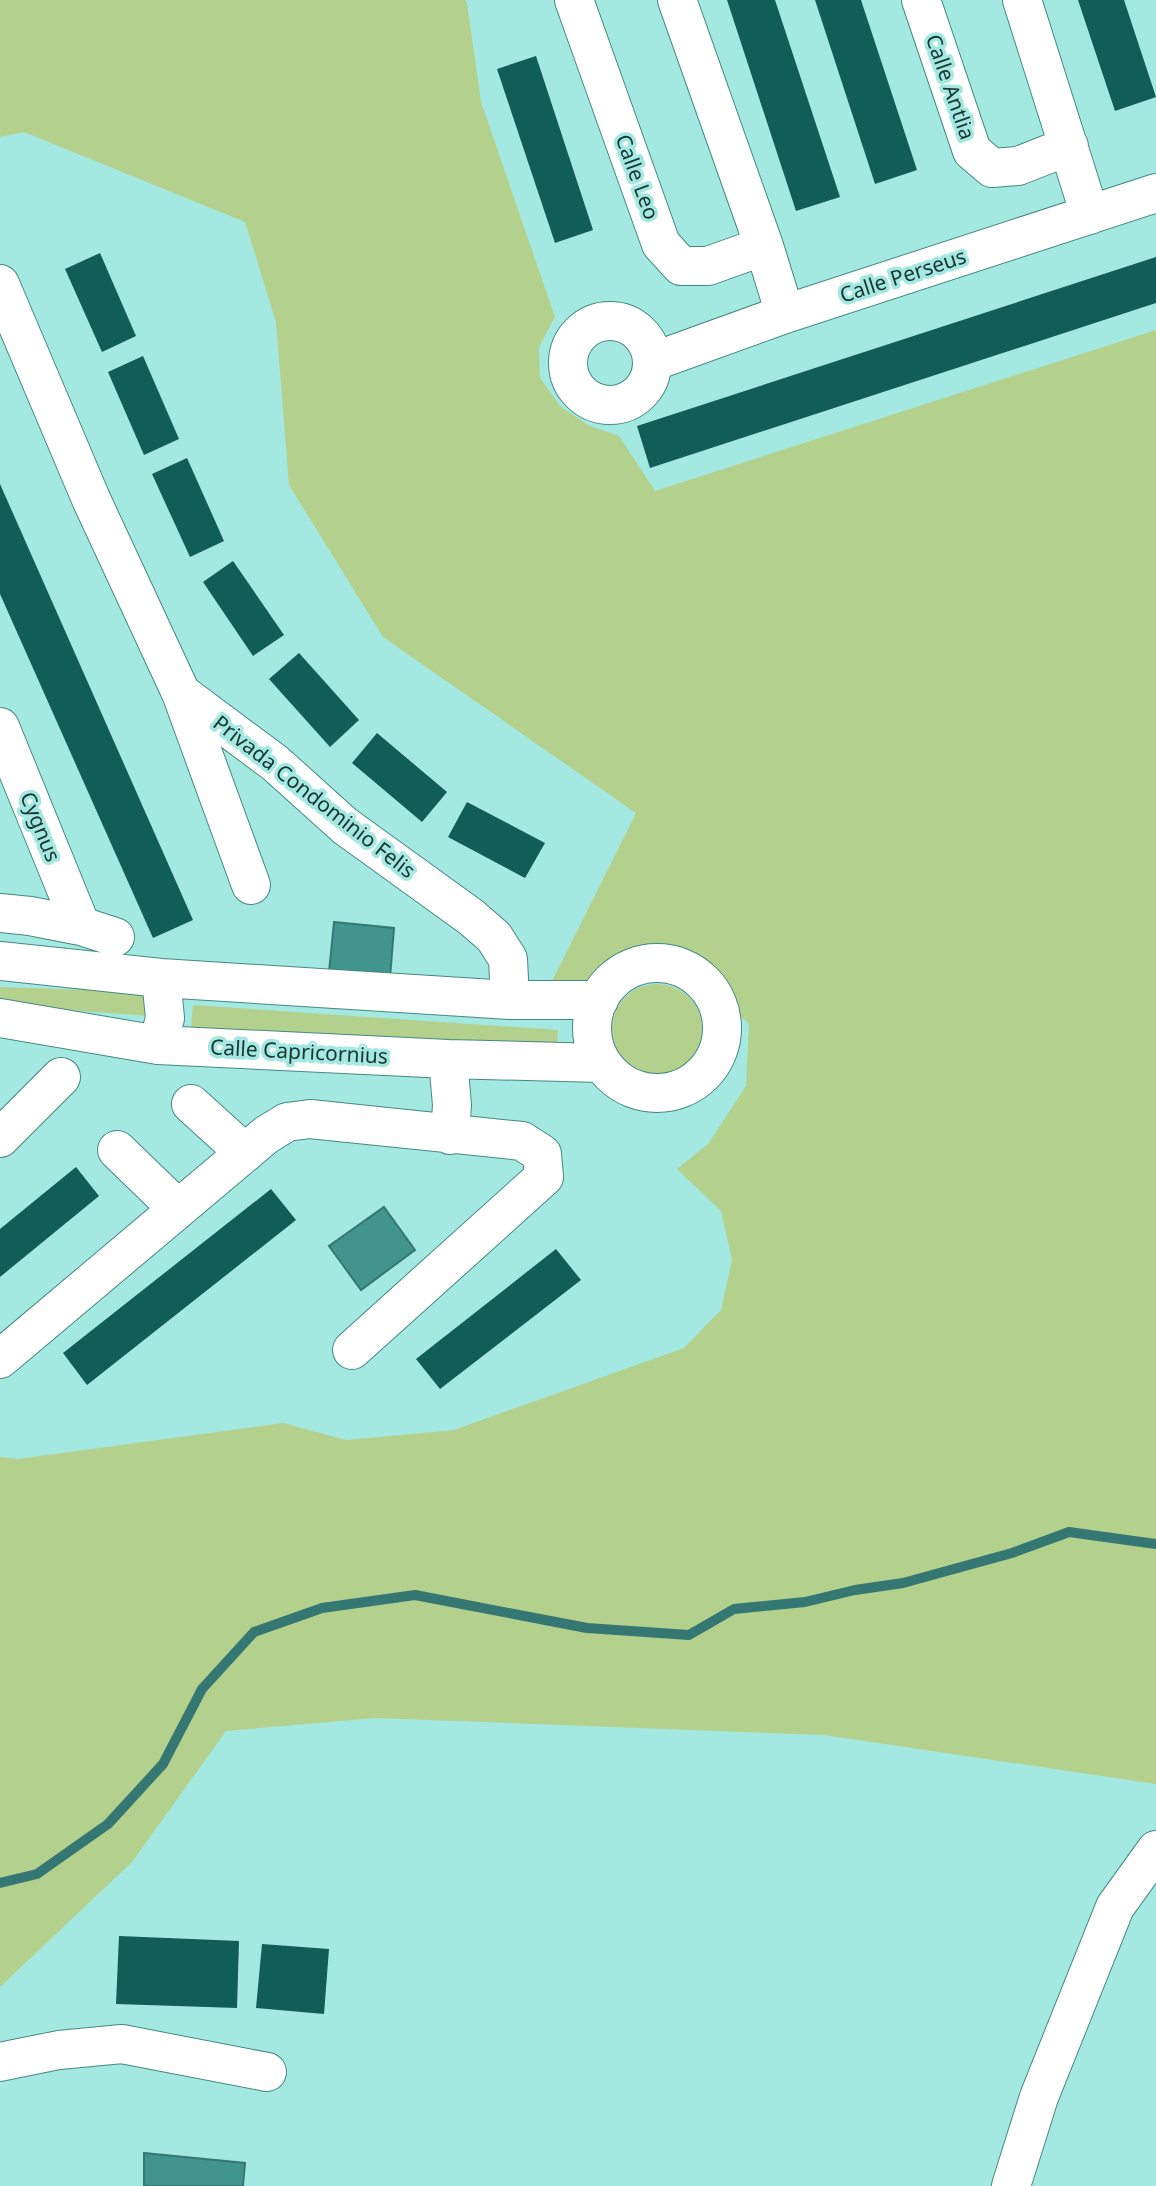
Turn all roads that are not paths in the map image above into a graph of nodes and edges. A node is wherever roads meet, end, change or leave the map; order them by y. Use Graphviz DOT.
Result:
graph roads {
  1 [pos="574,0"];
  2 [pos="677,0"];
  3 [pos="920,0"];
  4 [pos="1022,0"];
  5 [pos="1069,146"];
  6 [pos="1156,193"];
  7 [pos="1090,215"];
  8 [pos="764,246"];
  9 [pos="0,284"];
  10 [pos="785,314"];
  11 [pos="652,362"];
  12 [pos="181,693"];
  13 [pos="0,727"];
  14 [pos="251,885"];
  15 [pos="0,913"];
  16 [pos="0,961"];
  17 [pos="161,978"];
  18 [pos="510,1000"];
  19 [pos="599,1000"];
  20 [pos="0,1018"];
  21 [pos="158,1045"];
  22 [pos="448,1059"];
  23 [pos="601,1063"];
  24 [pos="61,1077"];
  25 [pos="191,1104"];
  26 [pos="450,1135"];
  27 [pos="0,1138"];
  28 [pos="117,1150"];
  29 [pos="245,1153"];
  30 [pos="178,1209"];
  31 [pos="352,1350"];
  32 [pos="0,1359"];
  33 [pos="1156,1850"];
  34 [pos="0,2062"];
  35 [pos="267,2072"];
  36 [pos="1012,2186"];
  1 -- 8 [label="street, Calle Leo"];
  2 -- 8 [label="street"];
  3 -- 5 [label="street, Calle Antlia"];
  4 -- 5 [label="street"];
  5 -- 7 [label="street"];
  6 -- 7 [label="street, Calle Perseus"];
  7 -- 10 [label="street, Calle Perseus"];
  8 -- 10 [label="street"];
  9 -- 12 [label="street, Privada Condominio Felis"];
  10 -- 11 [label="street, Calle Perseus"];
  12 -- 14 [label="street, Privada Condominio Felis"];
  12 -- 18 [label="street, Privada Condominio Felis"];
  13 -- 15 [label="street, Cygnus"];
  16 -- 17 [label="street"];
  17 -- 18 [label="street"];
  17 -- 21 [label="street"];
  18 -- 19 [label="street"];
  19 -- 23 [label="street"];
  19 -- 23 [label="street"];
  20 -- 21 [label="street, Calle Capricornius"];
  21 -- 22 [label="street, Calle Capricornius"];
  22 -- 23 [label="street, Calle Capricornius"];
  22 -- 26 [label="street"];
  24 -- 27 [label="street"];
  25 -- 29 [label="street"];
  26 -- 29 [label="street"];
  26 -- 31 [label="street"];
  28 -- 30 [label="street"];
  29 -- 30 [label="street"];
  30 -- 32 [label="street"];
  33 -- 36 [label="street"];
  34 -- 35 [label="street"];
}
